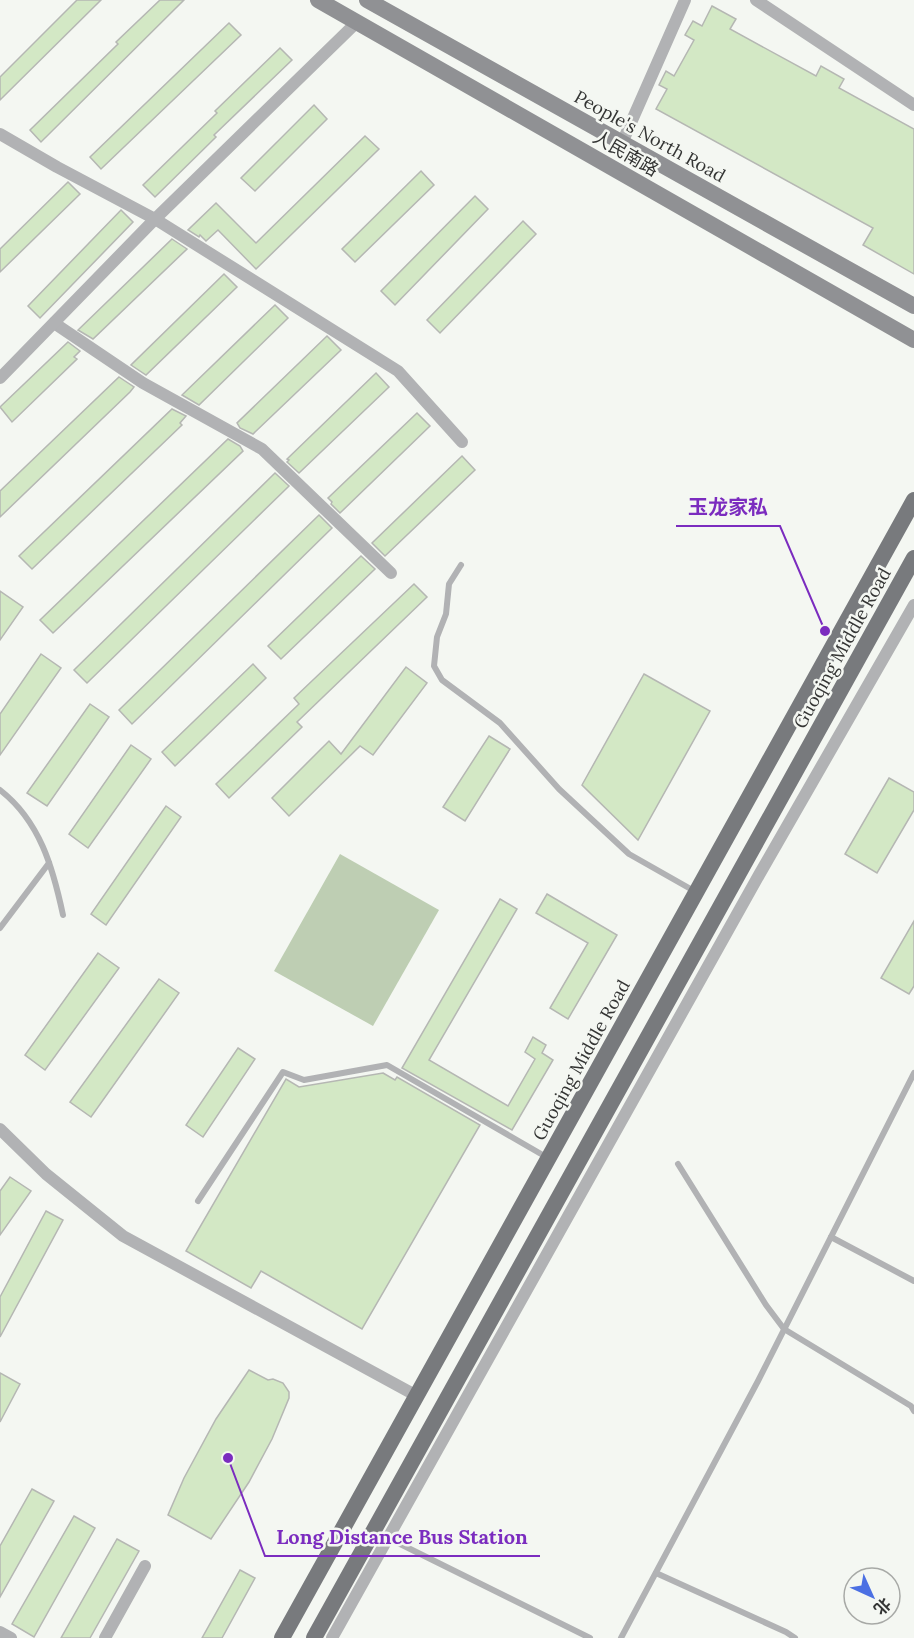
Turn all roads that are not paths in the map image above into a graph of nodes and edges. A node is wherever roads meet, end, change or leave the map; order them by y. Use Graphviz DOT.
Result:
graph roads {
  1 [pos="318,0"];
  2 [pos="685,0"];
  3 [pos="756,0"];
  4 [pos="374,2"];
  5 [pos="357,22"];
  6 [pos="914,105"];
  7 [pos="0,134"];
  8 [pos="622,143"];
  9 [pos="155,219"];
  10 [pos="914,306"];
  11 [pos="54,323"];
  12 [pos="914,340"];
  13 [pos="1,374"];
  14 [pos="462,442"];
  15 [pos="914,500"];
  16 [pos="914,558"];
  17 [pos="460,566"];
  18 [pos="390,573"];
  19 [pos="914,605"];
  20 [pos="0,790"];
  21 [pos="49,862"];
  22 [pos="696,892"];
  23 [pos="63,915"];
  24 [pos="2,920"];
  25 [pos="0,928"];
  26 [pos="914,1073"];
  27 [pos="0,1129"];
  28 [pos="549,1158"];
  29 [pos="678,1164"];
  30 [pos="198,1201"];
  31 [pos="831,1237"];
  32 [pos="914,1281"];
  33 [pos="784,1329"];
  34 [pos="417,1396"];
  35 [pos="914,1411"];
  36 [pos="388,1538"];
  37 [pos="145,1566"];
  38 [pos="656,1573"];
  39 [pos="0,1632"];
  40 [pos="11,1638"];
  41 [pos="105,1638"];
  42 [pos="282,1638"];
  43 [pos="314,1638"];
  44 [pos="332,1638"];
  45 [pos="590,1638"];
  46 [pos="621,1638"];
  47 [pos="795,1638"];
  1 -- 5 [label="main road, 人民南路"];
  2 -- 8 [label="street"];
  3 -- 6 [label="street"];
  4 -- 8 [label="main road, People's North Road"];
  5 -- 9 [label="street"];
  5 -- 12 [label="main road, 人民南路"];
  7 -- 9 [label="street"];
  8 -- 10 [label="main road, People's North Road"];
  9 -- 11 [label="street"];
  9 -- 14 [label="street"];
  11 -- 13 [label="street"];
  11 -- 18 [label="street"];
  15 -- 22 [label="main road, Guoqing Middle Road"];
  16 -- 43 [label="main road, Guoqing Middle Road"];
  17 -- 22 [label="lane"];
  19 -- 36 [label="street"];
  20 -- 21 [label="lane"];
  21 -- 23 [label="lane"];
  21 -- 24 [label="lane"];
  22 -- 28 [label="main road, Guoqing Middle Road"];
  24 -- 25 [label="lane"];
  26 -- 31 [label="lane"];
  27 -- 34 [label="street"];
  28 -- 30 [label="lane"];
  28 -- 34 [label="main road, Guoqing Middle Road"];
  29 -- 33 [label="lane"];
  31 -- 32 [label="lane"];
  31 -- 33 [label="lane"];
  33 -- 35 [label="lane"];
  33 -- 38 [label="lane"];
  34 -- 42 [label="main road, Guoqing Middle Road"];
  36 -- 44 [label="street"];
  36 -- 45 [label="lane"];
  37 -- 41 [label="street"];
  38 -- 46 [label="lane"];
  38 -- 47 [label="lane"];
  39 -- 40 [label="street"];
}
